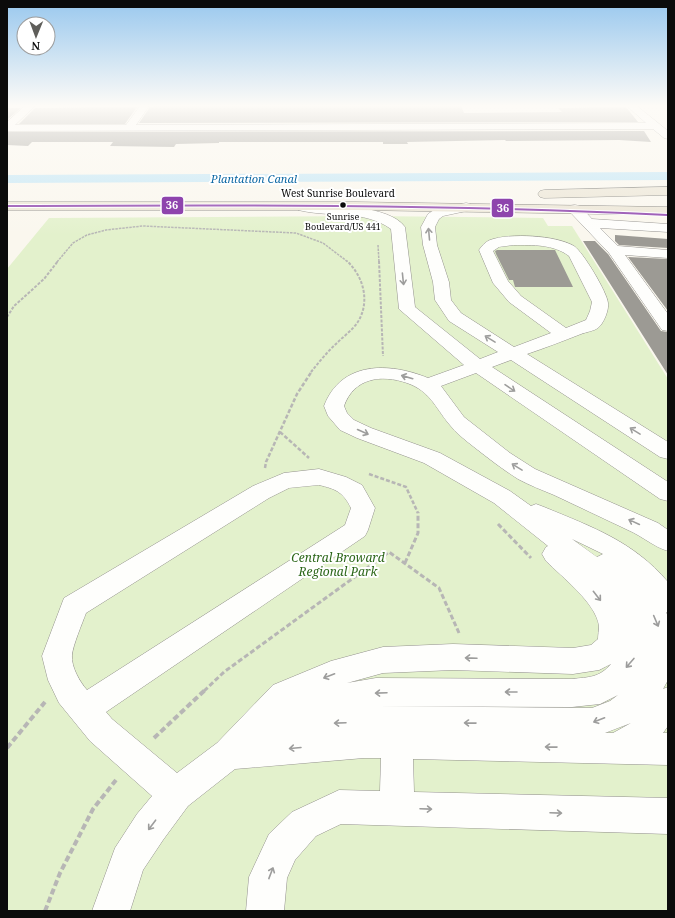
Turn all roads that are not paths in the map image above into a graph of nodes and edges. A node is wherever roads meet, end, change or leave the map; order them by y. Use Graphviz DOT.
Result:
graph roads {
  1 [pos="668,191"];
  2 [pos="246,193"];
  3 [pos="7,194"];
  4 [pos="528,194"];
  5 [pos="544,194"];
  6 [pos="668,196"];
  7 [pos="7,206"];
  8 [pos="281,206"];
  9 [pos="466,207"];
  10 [pos="575,209"];
  11 [pos="668,211"];
  12 [pos="668,215"];
  13 [pos="588,223"];
  14 [pos="668,228"];
  15 [pos="614,250"];
  16 [pos="668,254"];
  17 [pos="668,326"];
  18 [pos="564,334"];
  19 [pos="512,354"];
  20 [pos="478,366"];
  21 [pos="427,385"];
  22 [pos="668,452"];
  23 [pos="668,493"];
  24 [pos="499,510"];
  25 [pos="668,542"];
  26 [pos="668,602"];
  27 [pos="668,701"];
  28 [pos="84,709"];
  29 [pos="255,726"];
  30 [pos="398,744"];
  31 [pos="616,749"];
  32 [pos="668,749"];
  33 [pos="229,754"];
  34 [pos="176,794"];
  35 [pos="397,808"];
  36 [pos="668,816"];
  37 [pos="267,909"];
  38 [pos="111,911"];
  1 -- 5 [label="main road"];
  2 -- 3 [label="main road"];
  4 -- 5 [label="main road"];
  5 -- 6 [label="main road"];
  7 -- 8 [label="main road, West Sunrise Boulevard"];
  8 -- 9 [label="main road, West Sunrise Boulevard"];
  8 -- 20 [label="street, one-way"];
  9 -- 10 [label="main road, West Sunrise Boulevard"];
  19 -- 9 [label="street, one-way"];
  10 -- 11 [label="main road, West Sunrise Boulevard"];
  10 -- 12 [label="main road"];
  10 -- 13 [label="street"];
  13 -- 14 [label="street"];
  13 -- 15 [label="street"];
  15 -- 16 [label="street"];
  15 -- 17 [label="street"];
  18 -- 18 [label="street"];
  18 -- 19 [label="street"];
  19 -- 20 [label="street"];
  22 -- 19 [label="street, one-way"];
  20 -- 21 [label="street"];
  20 -- 23 [label="street, one-way"];
  21 -- 24 [label="street, one-way"];
  25 -- 21 [label="street, one-way"];
  24 -- 26 [label="street"];
  24 -- 29 [label="street, one-way"];
  24 -- 29 [label="street, one-way"];
  27 -- 31 [label="street"];
  28 -- 28 [label="street"];
  28 -- 34 [label="street"];
  29 -- 33 [label="street"];
  31 -- 30 [label="street, one-way"];
  30 -- 33 [label="street, one-way"];
  30 -- 35 [label="street"];
  31 -- 32 [label="street"];
  33 -- 34 [label="street"];
  34 -- 38 [label="street, one-way"];
  35 -- 36 [label="street, one-way"];
  37 -- 35 [label="street, one-way"];
}
